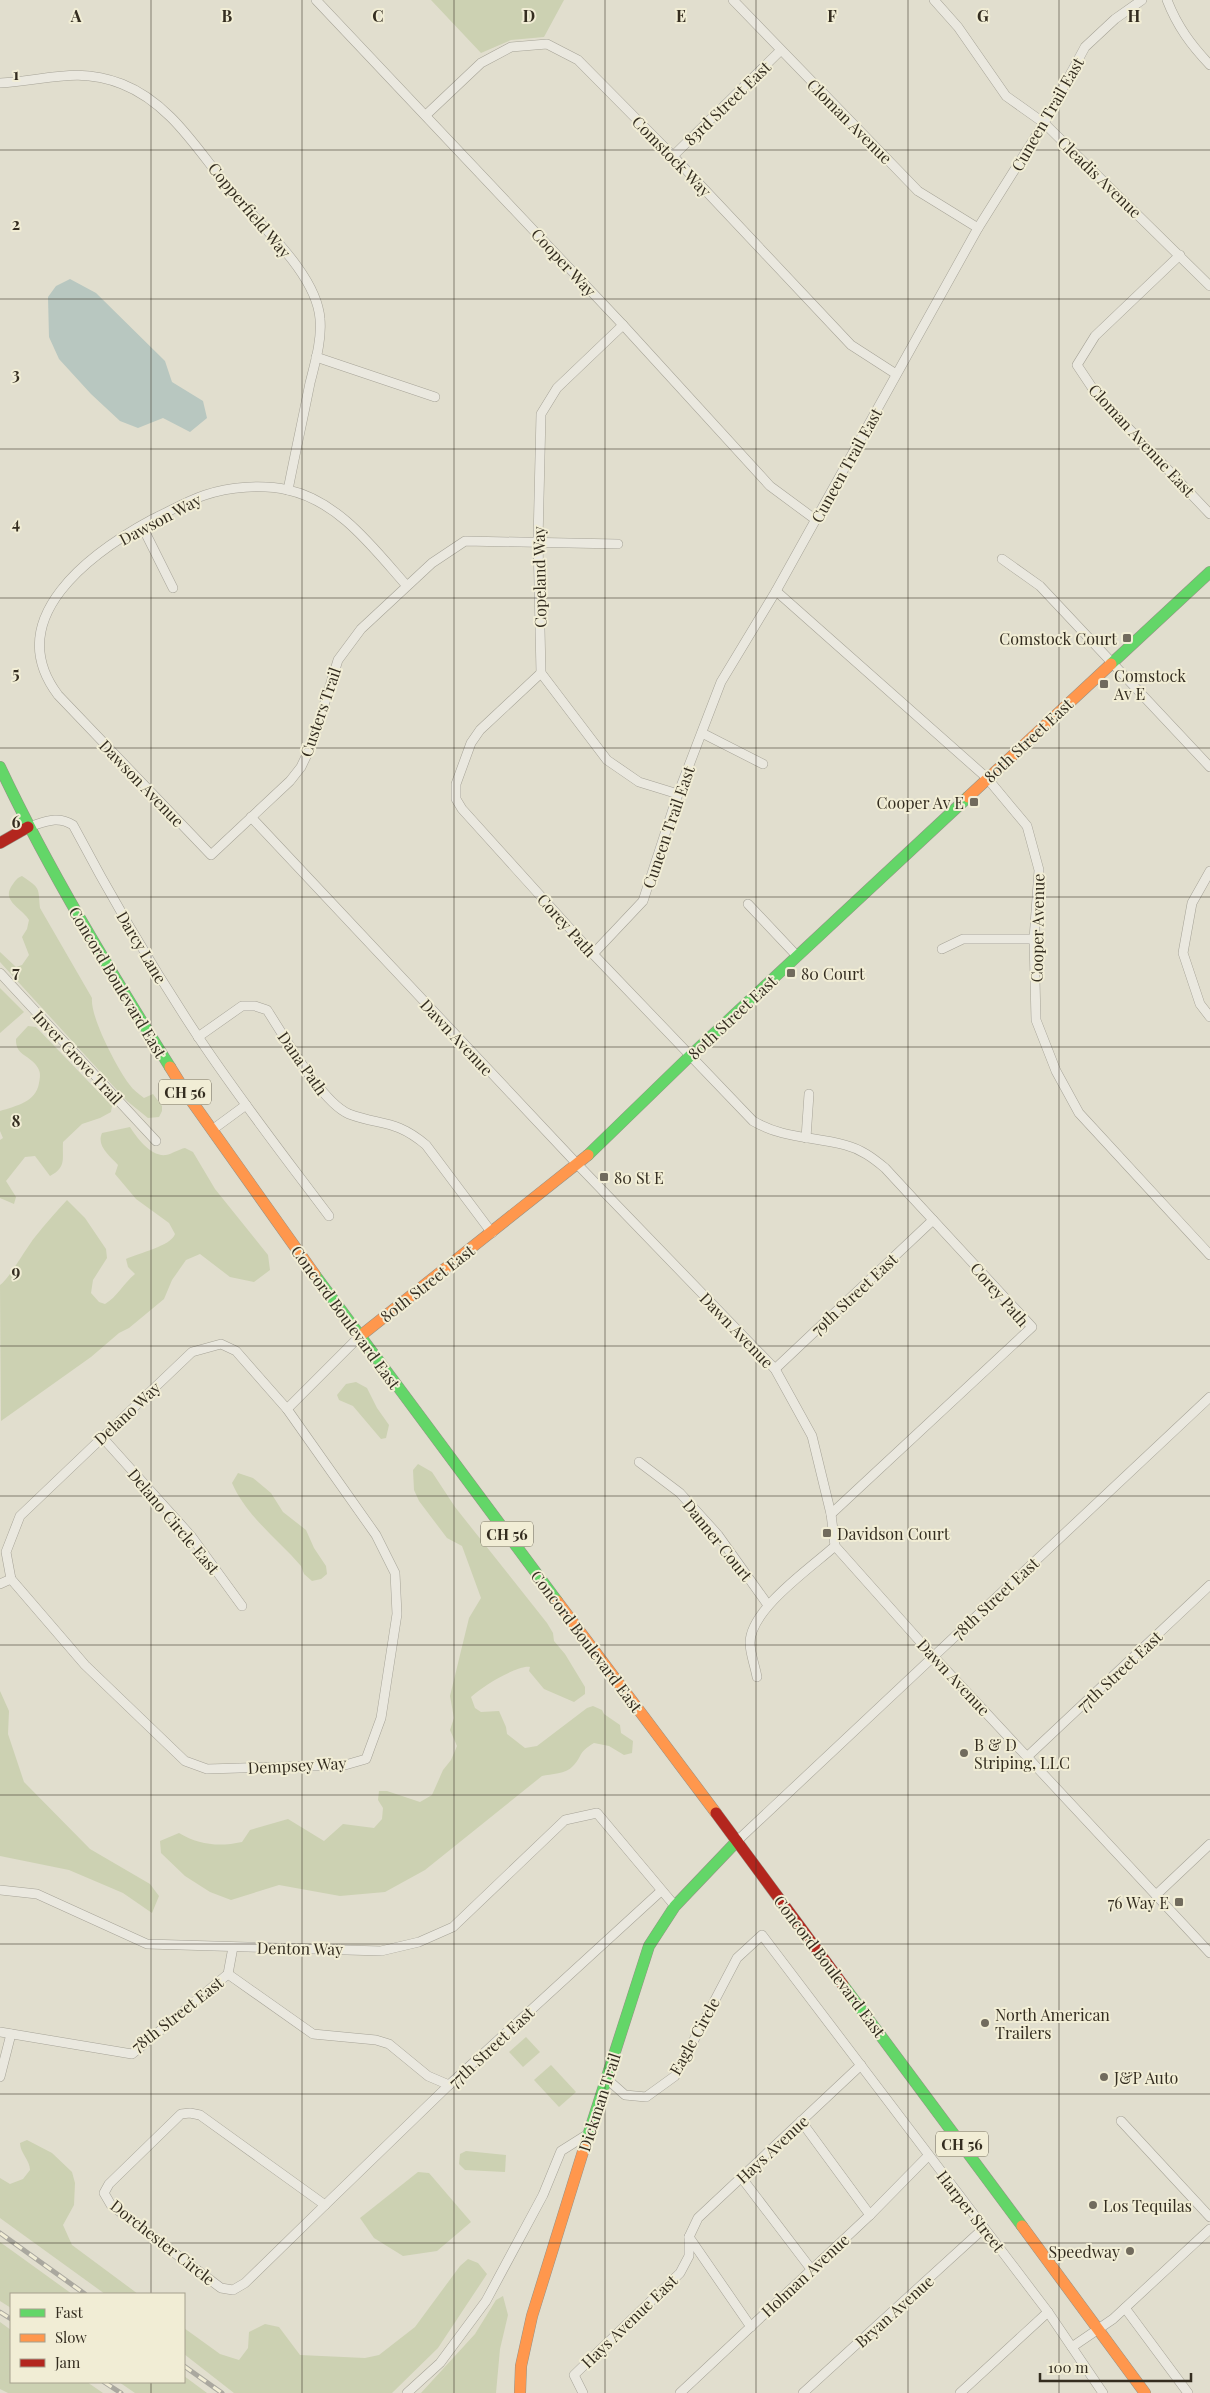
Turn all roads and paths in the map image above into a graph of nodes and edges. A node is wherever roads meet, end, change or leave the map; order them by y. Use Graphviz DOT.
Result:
graph roads {
  1 [pos="316,0"];
  2 [pos="733,0"];
  3 [pos="934,0"];
  4 [pos="1142,0"];
  5 [pos="1167,0"];
  6 [pos="780,51"];
  7 [pos="1210,65"];
  8 [pos="0,83"];
  9 [pos="426,114"];
  10 [pos="1044,123"];
  11 [pos="673,156"];
  12 [pos="978,228"];
  13 [pos="1180,255"];
  14 [pos="1210,286"];
  15 [pos="623,325"];
  16 [pos="316,357"];
  17 [pos="896,374"];
  18 [pos="435,397"];
  19 [pos="288,490"];
  20 [pos="1210,514"];
  21 [pos="816,520"];
  22 [pos="142,526"];
  23 [pos="538,541"];
  24 [pos="618,544"];
  25 [pos="1002,559"];
  26 [pos="1210,572"];
  27 [pos="407,586"];
  28 [pos="173,588"];
  29 [pos="776,591"];
  30 [pos="1113,662"];
  31 [pos="541,674"];
  32 [pos="74,710"];
  33 [pos="702,733"];
  34 [pos="763,764"];
  35 [pos="0,766"];
  36 [pos="1210,767"];
  37 [pos="987,778"];
  38 [pos="678,794"];
  39 [pos="251,817"];
  40 [pos="28,827"];
  41 [pos="0,844"];
  42 [pos="211,854"];
  43 [pos="1210,871"];
  44 [pos="748,904"];
  45 [pos="1034,939"];
  46 [pos="942,950"];
  47 [pos="593,954"];
  48 [pos="797,956"];
  49 [pos="0,973"];
  50 [pos="1210,1017"];
  51 [pos="198,1036"];
  52 [pos="690,1056"];
  53 [pos="809,1094"];
  54 [pos="246,1105"];
  55 [pos="212,1130"];
  56 [pos="806,1138"];
  57 [pos="156,1141"];
  58 [pos="578,1166"];
  59 [pos="328,1216"];
  60 [pos="933,1220"];
  61 [pos="492,1233"];
  62 [pos="1210,1255"];
  63 [pos="359,1337"];
  64 [pos="775,1369"];
  65 [pos="1210,1397"];
  66 [pos="287,1409"];
  67 [pos="102,1437"];
  68 [pos="639,1462"];
  69 [pos="831,1514"];
  70 [pos="835,1546"];
  71 [pos="11,1579"];
  72 [pos="0,1584"];
  73 [pos="1210,1586"];
  74 [pos="768,1605"];
  75 [pos="242,1606"];
  76 [pos="933,1656"];
  77 [pos="757,1677"];
  78 [pos="1028,1756"];
  79 [pos="737,1841"];
  80 [pos="1210,1844"];
  81 [pos="0,1890"];
  82 [pos="661,1891"];
  83 [pos="1156,1895"];
  84 [pos="675,1906"];
  85 [pos="762,1934"];
  86 [pos="233,1947"];
  87 [pos="1210,1953"];
  88 [pos="228,1974"];
  89 [pos="0,2032"];
  90 [pos="11,2034"];
  91 [pos="861,2065"];
  92 [pos="0,2078"];
  93 [pos="607,2079"];
  94 [pos="449,2085"];
  95 [pos="1121,2120"];
  96 [pos="801,2121"];
  97 [pos="588,2134"];
  98 [pos="928,2156"];
  99 [pos="741,2177"];
  100 [pos="325,2205"];
  101 [pos="870,2215"];
  102 [pos="1210,2217"];
  103 [pos="984,2228"];
  104 [pos="1210,2229"];
  105 [pos="688,2237"];
  106 [pos="811,2269"];
  107 [pos="1125,2308"];
  108 [pos="1048,2312"];
  109 [pos="751,2327"];
  110 [pos="1099,2328"];
  111 [pos="1072,2347"];
  112 [pos="407,2393"];
  113 [pos="520,2393"];
  114 [pos="583,2393"];
  115 [pos="680,2393"];
  116 [pos="804,2393"];
  117 [pos="960,2393"];
  118 [pos="1103,2393"];
  119 [pos="1145,2393"];
  120 [pos="1188,2393"];
  1 -- 9 [label="street, Cooper Way"];
  2 -- 6 [label="street, Cloman Avenue"];
  3 -- 10 [label="street, Cleadis Avenue"];
  4 -- 10 [label="street, Cuneen Trail East"];
  5 -- 7 [label="street"];
  6 -- 11 [label="street, 83rd Street East"];
  6 -- 12 [label="street, Cloman Avenue"];
  8 -- 16 [label="street, Copperfield Way"];
  9 -- 11 [label="street, Comstock Way"];
  9 -- 15 [label="street, Cooper Way"];
  10 -- 12 [label="street, Cuneen Trail East"];
  10 -- 13 [label="street, Cleadis Avenue"];
  11 -- 17 [label="street, Comstock Way"];
  12 -- 17 [label="street, Cuneen Trail East"];
  13 -- 14 [label="street, Cleadis Avenue"];
  13 -- 20 [label="street, Cloman Avenue East"];
  15 -- 21 [label="street, Cooper Way"];
  15 -- 23 [label="street, Copeland Way"];
  16 -- 18 [label="street"];
  16 -- 19 [label="street, Copperfield Way"];
  17 -- 21 [label="street, Cuneen Trail East"];
  19 -- 22 [label="street, Dawson Way"];
  19 -- 27 [label="street, Dawson Way"];
  21 -- 29 [label="street, Cuneen Trail East"];
  22 -- 28 [label="street"];
  22 -- 32 [label="street, Dawson Way"];
  23 -- 24 [label="street, Custers Trail"];
  23 -- 27 [label="street, Custers Trail"];
  23 -- 31 [label="street, Copeland Way"];
  25 -- 30 [label="street"];
  26 -- 30 [label="main road, 80th Street East"];
  27 -- 39 [label="street, Custers Trail"];
  29 -- 33 [label="street, Cuneen Trail East"];
  29 -- 37 [label="street, Cooper Avenue"];
  30 -- 36 [label="street"];
  30 -- 37 [label="main road, 80th Street East"];
  31 -- 38 [label="street"];
  31 -- 47 [label="street, Corey Path"];
  32 -- 42 [label="street, Dawson Avenue"];
  33 -- 34 [label="street"];
  33 -- 38 [label="street, Cuneen Trail East"];
  35 -- 40 [label="main road, Concord Boulevard East / CH 56"];
  37 -- 45 [label="street, Cooper Avenue"];
  37 -- 48 [label="main road, 80th Street East"];
  38 -- 47 [label="street, Cuneen Trail East"];
  39 -- 42 [label="street, Custers Trail"];
  39 -- 58 [label="street, Dawn Avenue"];
  40 -- 41 [label="main road"];
  40 -- 51 [label="street, Darcy Lane"];
  40 -- 55 [label="main road, Concord Boulevard East / CH 56"];
  43 -- 50 [label="street"];
  44 -- 48 [label="street"];
  45 -- 46 [label="street"];
  45 -- 62 [label="street, Cooper Avenue"];
  47 -- 52 [label="street, Corey Path"];
  48 -- 52 [label="main road, 80th Street East"];
  49 -- 57 [label="street, Inver Grove Trail"];
  51 -- 54 [label="street, Darcy Lane"];
  51 -- 61 [label="street, Dana Path"];
  52 -- 56 [label="street, Corey Path"];
  52 -- 58 [label="main road, 80th Street East"];
  53 -- 56 [label="street"];
  54 -- 55 [label="street"];
  54 -- 59 [label="street, Darcy Lane"];
  55 -- 63 [label="main road, Concord Boulevard East / CH 56"];
  56 -- 60 [label="street, Corey Path"];
  58 -- 61 [label="main road, 80th Street East"];
  58 -- 64 [label="street, Dawn Avenue"];
  60 -- 64 [label="street, 79th Street East"];
  60 -- 69 [label="street, Corey Path"];
  61 -- 63 [label="main road, 80th Street East"];
  63 -- 66 [label="street, 80th Street East"];
  63 -- 79 [label="main road, Concord Boulevard East / CH 56"];
  64 -- 69 [label="street, Dawn Avenue"];
  65 -- 76 [label="street, 78th Street East"];
  66 -- 67 [label="street, Delano Way"];
  66 -- 71 [label="street, Dempsey Way"];
  67 -- 71 [label="street, Delano Way"];
  67 -- 75 [label="street, Delano Circle East"];
  68 -- 74 [label="street, Danner Court"];
  69 -- 70 [label="street, Dawn Avenue"];
  70 -- 74 [label="street"];
  70 -- 76 [label="street, Dawn Avenue"];
  71 -- 72 [label="street"];
  73 -- 78 [label="street, 77th Street East"];
  74 -- 77 [label="street"];
  76 -- 78 [label="street, Dawn Avenue"];
  76 -- 79 [label="street, 78th Street East"];
  78 -- 83 [label="street, Dawn Avenue"];
  79 -- 84 [label="main road, Dickman Trail"];
  79 -- 110 [label="main road, Concord Boulevard East / CH 56"];
  80 -- 83 [label="street"];
  81 -- 86 [label="street, Denton Way"];
  82 -- 84 [label="street"];
  82 -- 86 [label="street, Denton Way"];
  82 -- 94 [label="street, 77th Street East"];
  83 -- 87 [label="street, Dawn Avenue"];
  84 -- 93 [label="main road, Dickman Trail"];
  85 -- 91 [label="street, Harper Street"];
  85 -- 93 [label="street, Eagle Circle"];
  86 -- 88 [label="street, 78th Street East"];
  88 -- 90 [label="street, 78th Street East"];
  88 -- 94 [label="street"];
  89 -- 90 [label="street, 78th Street East"];
  90 -- 92 [label="street"];
  91 -- 96 [label="street, Hays Avenue"];
  91 -- 98 [label="street, Harper Street"];
  93 -- 97 [label="main road, Dickman Trail"];
  94 -- 100 [label="street, 77th Street East"];
  95 -- 102 [label="street"];
  96 -- 99 [label="street, Hays Avenue"];
  96 -- 101 [label="street"];
  97 -- 112 [label="street"];
  97 -- 113 [label="main road, Dickman Trail"];
  98 -- 101 [label="street, Holman Avenue"];
  98 -- 103 [label="street, Harper Street"];
  99 -- 105 [label="street, Hays Avenue"];
  99 -- 106 [label="street"];
  100 -- 100 [label="street, Dorchester Circle"];
  101 -- 106 [label="street, Holman Avenue"];
  103 -- 108 [label="street, Harper Street"];
  103 -- 116 [label="street, Bryan Avenue"];
  104 -- 107 [label="street"];
  105 -- 109 [label="street"];
  105 -- 114 [label="street, Hays Avenue East"];
  106 -- 109 [label="street, Holman Avenue"];
  107 -- 110 [label="street"];
  107 -- 120 [label="street"];
  108 -- 111 [label="street, Harper Street"];
  108 -- 117 [label="street"];
  109 -- 115 [label="street, Holman Avenue"];
  110 -- 111 [label="street"];
  110 -- 119 [label="main road, Concord Boulevard East / CH 56"];
  111 -- 118 [label="street, Harper Street"];
}
